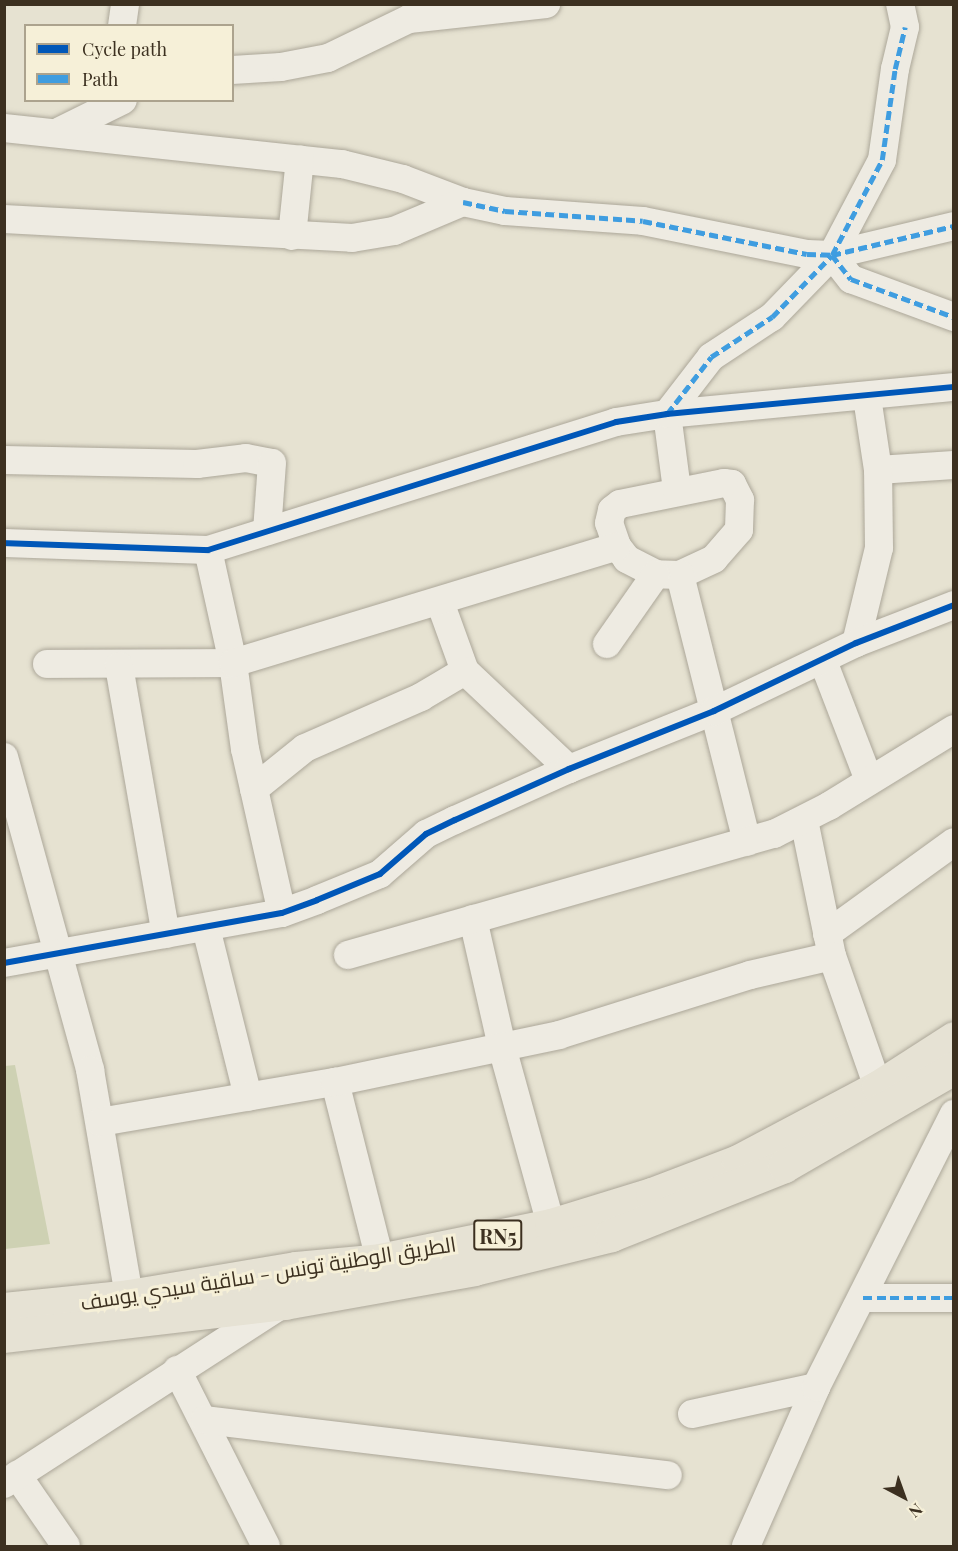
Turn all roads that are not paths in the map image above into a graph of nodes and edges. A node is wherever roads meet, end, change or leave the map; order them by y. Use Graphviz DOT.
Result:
graph roads {
  1 [pos="124,4"];
  2 [pos="546,4"];
  3 [pos="900,4"];
  4 [pos="122,24"];
  5 [pos="234,70"];
  6 [pos="119,102"];
  7 [pos="4,128"];
  8 [pos="56,133"];
  9 [pos="300,159"];
  10 [pos="463,202"];
  11 [pos="4,219"];
  12 [pos="954,226"];
  13 [pos="292,236"];
  14 [pos="832,255"];
  15 [pos="954,317"];
  16 [pos="954,387"];
  17 [pos="867,397"];
  18 [pos="667,414"];
  19 [pos="4,460"];
  20 [pos="954,465"];
  21 [pos="878,470"];
  22 [pos="677,490"];
  23 [pos="267,531"];
  24 [pos="4,543"];
  25 [pos="617,546"];
  26 [pos="208,550"];
  27 [pos="668,574"];
  28 [pos="440,602"];
  29 [pos="954,605"];
  30 [pos="856,643"];
  31 [pos="607,644"];
  32 [pos="823,661"];
  33 [pos="233,663"];
  34 [pos="47,664"];
  35 [pos="119,666"];
  36 [pos="465,671"];
  37 [pos="714,711"];
  38 [pos="954,729"];
  39 [pos="4,758"];
  40 [pos="569,769"];
  41 [pos="869,780"];
  42 [pos="254,789"];
  43 [pos="9,796"];
  44 [pos="804,820"];
  45 [pos="747,842"];
  46 [pos="954,842"];
  47 [pos="282,914"];
  48 [pos="473,920"];
  49 [pos="206,928"];
  50 [pos="166,934"];
  51 [pos="829,945"];
  52 [pos="57,952"];
  53 [pos="348,955"];
  54 [pos="4,963"];
  55 [pos="954,1038"];
  56 [pos="502,1047"];
  57 [pos="954,1068"];
  58 [pos="335,1082"];
  59 [pos="878,1087"];
  60 [pos="249,1097"];
  61 [pos="954,1114"];
  62 [pos="100,1122"];
  63 [pos="551,1225"];
  64 [pos="380,1260"];
  65 [pos="129,1296"];
  66 [pos="863,1298"];
  67 [pos="954,1298"];
  68 [pos="284,1303"];
  69 [pos="4,1309"];
  70 [pos="4,1336"];
  71 [pos="177,1370"];
  72 [pos="816,1387"];
  73 [pos="692,1414"];
  74 [pos="206,1420"];
  75 [pos="668,1475"];
  76 [pos="11,1480"];
  77 [pos="66,1546"];
  78 [pos="266,1546"];
  79 [pos="746,1546"];
  1 -- 4 [label="street"];
  2 -- 5 [label="street"];
  3 -- 14 [label="street"];
  6 -- 8 [label="street"];
  7 -- 8 [label="street"];
  8 -- 9 [label="street"];
  9 -- 10 [label="street"];
  9 -- 13 [label="street"];
  10 -- 13 [label="street"];
  10 -- 14 [label="street"];
  11 -- 13 [label="street"];
  12 -- 14 [label="street"];
  14 -- 15 [label="street"];
  14 -- 18 [label="street"];
  16 -- 17 [label="street"];
  17 -- 18 [label="street"];
  17 -- 21 [label="street"];
  18 -- 22 [label="street"];
  18 -- 23 [label="street"];
  19 -- 23 [label="street"];
  20 -- 21 [label="street"];
  21 -- 30 [label="street"];
  22 -- 25 [label="street"];
  22 -- 27 [label="street"];
  23 -- 26 [label="street"];
  24 -- 26 [label="street"];
  25 -- 27 [label="street"];
  25 -- 28 [label="street"];
  26 -- 33 [label="street"];
  27 -- 31 [label="street"];
  27 -- 37 [label="street"];
  28 -- 33 [label="street"];
  28 -- 36 [label="street"];
  29 -- 30 [label="street"];
  30 -- 32 [label="street"];
  32 -- 37 [label="street"];
  32 -- 41 [label="street"];
  33 -- 35 [label="street"];
  33 -- 42 [label="street"];
  34 -- 35 [label="street"];
  35 -- 50 [label="street"];
  36 -- 40 [label="street"];
  36 -- 42 [label="street"];
  37 -- 40 [label="street"];
  37 -- 45 [label="street"];
  38 -- 41 [label="street"];
  39 -- 43 [label="street"];
  40 -- 47 [label="street"];
  41 -- 44 [label="street"];
  42 -- 47 [label="street"];
  43 -- 52 [label="street"];
  44 -- 45 [label="street"];
  44 -- 51 [label="street"];
  45 -- 48 [label="street"];
  46 -- 51 [label="street"];
  47 -- 49 [label="street"];
  48 -- 53 [label="street"];
  48 -- 56 [label="street"];
  49 -- 50 [label="street"];
  49 -- 60 [label="street"];
  50 -- 52 [label="street"];
  51 -- 56 [label="street"];
  51 -- 59 [label="street"];
  52 -- 54 [label="street"];
  52 -- 62 [label="street"];
  55 -- 59 [label="main road, الطريق الوطنية تونس - ساقية سيدي يوسف / RN5"];
  56 -- 58 [label="street"];
  56 -- 63 [label="street"];
  57 -- 68 [label="main road, الطريق الوطنية تونس - ساقية سيدي يوسف / RN5"];
  58 -- 60 [label="street"];
  58 -- 64 [label="street"];
  59 -- 63 [label="main road, الطريق الوطنية تونس - ساقية سيدي يوسف / RN5"];
  60 -- 62 [label="street"];
  61 -- 66 [label="street"];
  62 -- 65 [label="street"];
  63 -- 64 [label="main road, الطريق الوطنية تونس - ساقية سيدي يوسف / RN5"];
  64 -- 65 [label="main road, الطريق الوطنية تونس - ساقية سيدي يوسف / RN5"];
  65 -- 69 [label="main road, الطريق الوطنية تونس - ساقية سيدي يوسف / RN5"];
  66 -- 67 [label="street"];
  66 -- 72 [label="street"];
  68 -- 70 [label="main road, الطريق الوطنية تونس - ساقية سيدي يوسف / RN5"];
  68 -- 71 [label="street"];
  71 -- 74 [label="street"];
  71 -- 76 [label="street"];
  72 -- 73 [label="street"];
  72 -- 79 [label="street"];
  74 -- 75 [label="street"];
  74 -- 78 [label="street"];
  76 -- 77 [label="street"];
}
